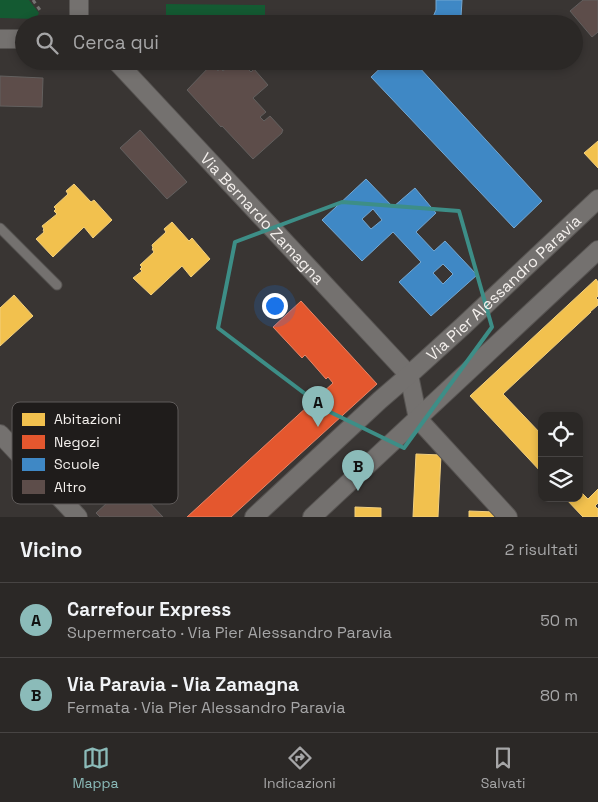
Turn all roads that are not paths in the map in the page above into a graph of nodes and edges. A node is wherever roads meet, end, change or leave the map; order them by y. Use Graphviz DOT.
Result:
graph roads {
  1 [pos="79,0"];
  2 [pos="79,15"];
  3 [pos="0,39"];
  4 [pos="15,39"];
  5 [pos="124,70"];
  6 [pos="598,199"];
  7 [pos="0,228"];
  8 [pos="598,250"];
  9 [pos="56,285"];
  10 [pos="409,376"];
  11 [pos="418,419"];
  12 [pos="0,434"];
  13 [pos="12,447"];
  14 [pos="66,504"];
  15 [pos="78,517"];
  16 [pos="254,517"];
  17 [pos="312,517"];
  18 [pos="508,517"];
  1 -- 2 [label="street"];
  3 -- 4 [label="street"];
  5 -- 10 [label="street, Via Bernardo Zamagna"];
  6 -- 10 [label="street, Via Pier Alessandro Paravia"];
  7 -- 9 [label="lane"];
  8 -- 11 [label="street"];
  10 -- 11 [label="street"];
  10 -- 16 [label="street, Via Pier Alessandro Paravia"];
  11 -- 17 [label="street"];
  11 -- 18 [label="street"];
  12 -- 13 [label="street"];
  14 -- 15 [label="street"];
}
